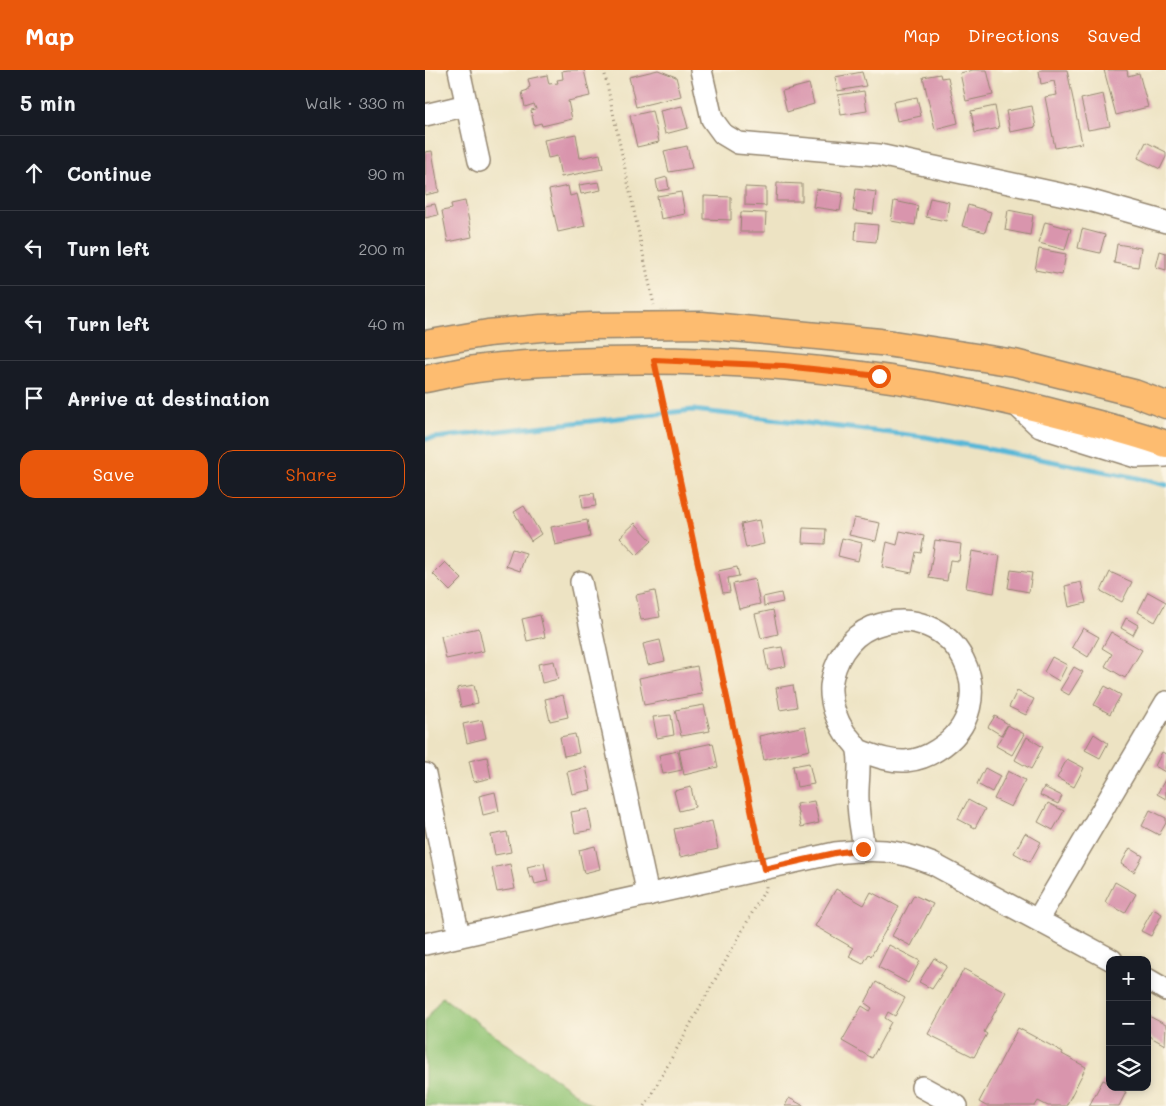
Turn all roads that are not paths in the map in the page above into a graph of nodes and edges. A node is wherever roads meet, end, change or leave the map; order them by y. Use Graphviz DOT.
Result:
graph roads {
  1 [pos="459,70"];
  2 [pos="701,70"];
  3 [pos="467,105"];
  4 [pos="425,115"];
  5 [pos="479,161"];
  6 [pos="1166,222"];
  7 [pos="425,344"];
  8 [pos="425,378"];
  9 [pos="1011,400"];
  10 [pos="1166,405"];
  11 [pos="1166,444"];
  12 [pos="1166,456"];
  13 [pos="581,582"];
  14 [pos="1166,702"];
  15 [pos="858,750"];
  16 [pos="425,774"];
  17 [pos="863,849"];
  18 [pos="648,895"];
  19 [pos="1038,919"];
  20 [pos="459,936"];
  21 [pos="425,944"];
  22 [pos="1106,957"];
  23 [pos="1151,981"];
  24 [pos="1166,990"];
  25 [pos="922,1087"];
  26 [pos="957,1106"];
  1 -- 3 [label="street"];
  2 -- 6 [label="street"];
  3 -- 4 [label="street"];
  3 -- 5 [label="street"];
  7 -- 10 [label="main road"];
  8 -- 9 [label="main road"];
  9 -- 11 [label="main road"];
  9 -- 12 [label="street"];
  13 -- 18 [label="street"];
  14 -- 19 [label="street"];
  15 -- 15 [label="street"];
  15 -- 17 [label="street"];
  16 -- 20 [label="street"];
  17 -- 18 [label="street"];
  17 -- 19 [label="street"];
  18 -- 20 [label="street"];
  19 -- 22 [label="street"];
  20 -- 21 [label="street"];
  23 -- 24 [label="street"];
  25 -- 26 [label="street"];
}
